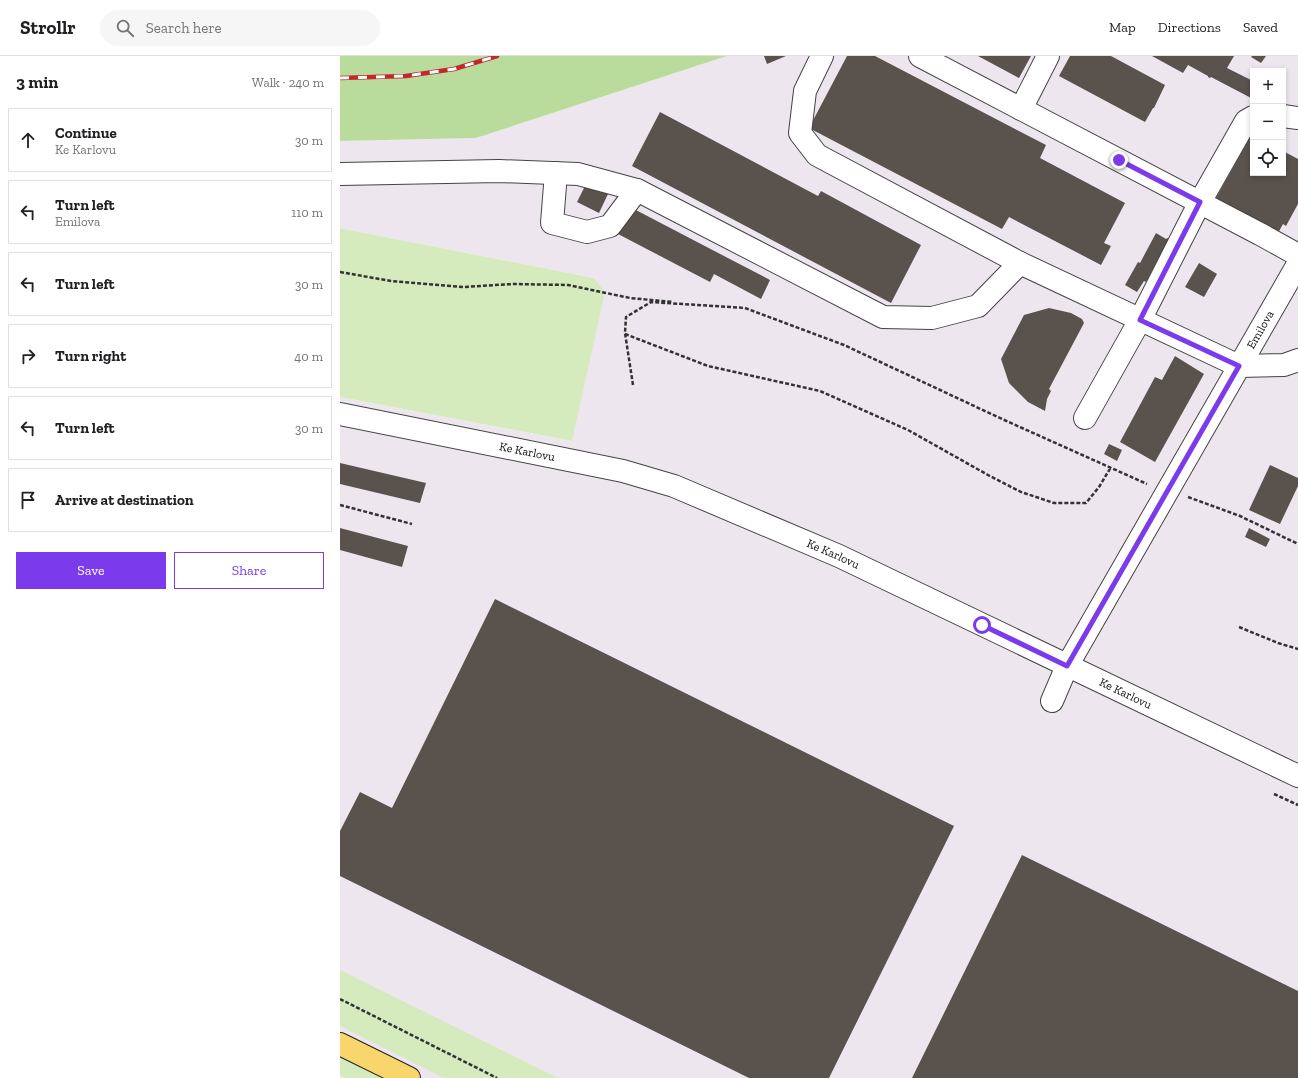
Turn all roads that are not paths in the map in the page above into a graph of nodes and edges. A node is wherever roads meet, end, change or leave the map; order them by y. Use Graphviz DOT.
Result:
graph roads {
  1 [pos="822,56"];
  2 [pos="920,56"];
  3 [pos="1048,56"];
  4 [pos="1021,109"];
  5 [pos="1286,116"];
  6 [pos="1298,118"];
  7 [pos="1250,119"];
  8 [pos="556,173"];
  9 [pos="340,174"];
  10 [pos="637,190"];
  11 [pos="1200,202"];
  12 [pos="1298,255"];
  13 [pos="1020,263"];
  14 [pos="1298,264"];
  15 [pos="1140,320"];
  16 [pos="1298,360"];
  17 [pos="1239,366"];
  18 [pos="340,414"];
  19 [pos="1085,418"];
  20 [pos="1067,666"];
  21 [pos="1052,701"];
  22 [pos="1298,776"];
  23 [pos="340,1044"];
  24 [pos="409,1078"];
  1 -- 13 [label="street"];
  2 -- 4 [label="street"];
  3 -- 4 [label="street"];
  4 -- 11 [label="street"];
  5 -- 6 [label="street"];
  7 -- 11 [label="street"];
  8 -- 9 [label="street"];
  8 -- 10 [label="street"];
  8 -- 10 [label="street"];
  10 -- 13 [label="street"];
  11 -- 12 [label="street"];
  11 -- 15 [label="street"];
  13 -- 15 [label="street"];
  14 -- 17 [label="street, Emilova"];
  15 -- 17 [label="street"];
  15 -- 19 [label="street"];
  16 -- 17 [label="street"];
  17 -- 20 [label="street, Emilova"];
  18 -- 20 [label="street, Ke Karlovu"];
  20 -- 21 [label="street, Emilova"];
  20 -- 22 [label="street, Ke Karlovu"];
  23 -- 24 [label="main road"];
}
